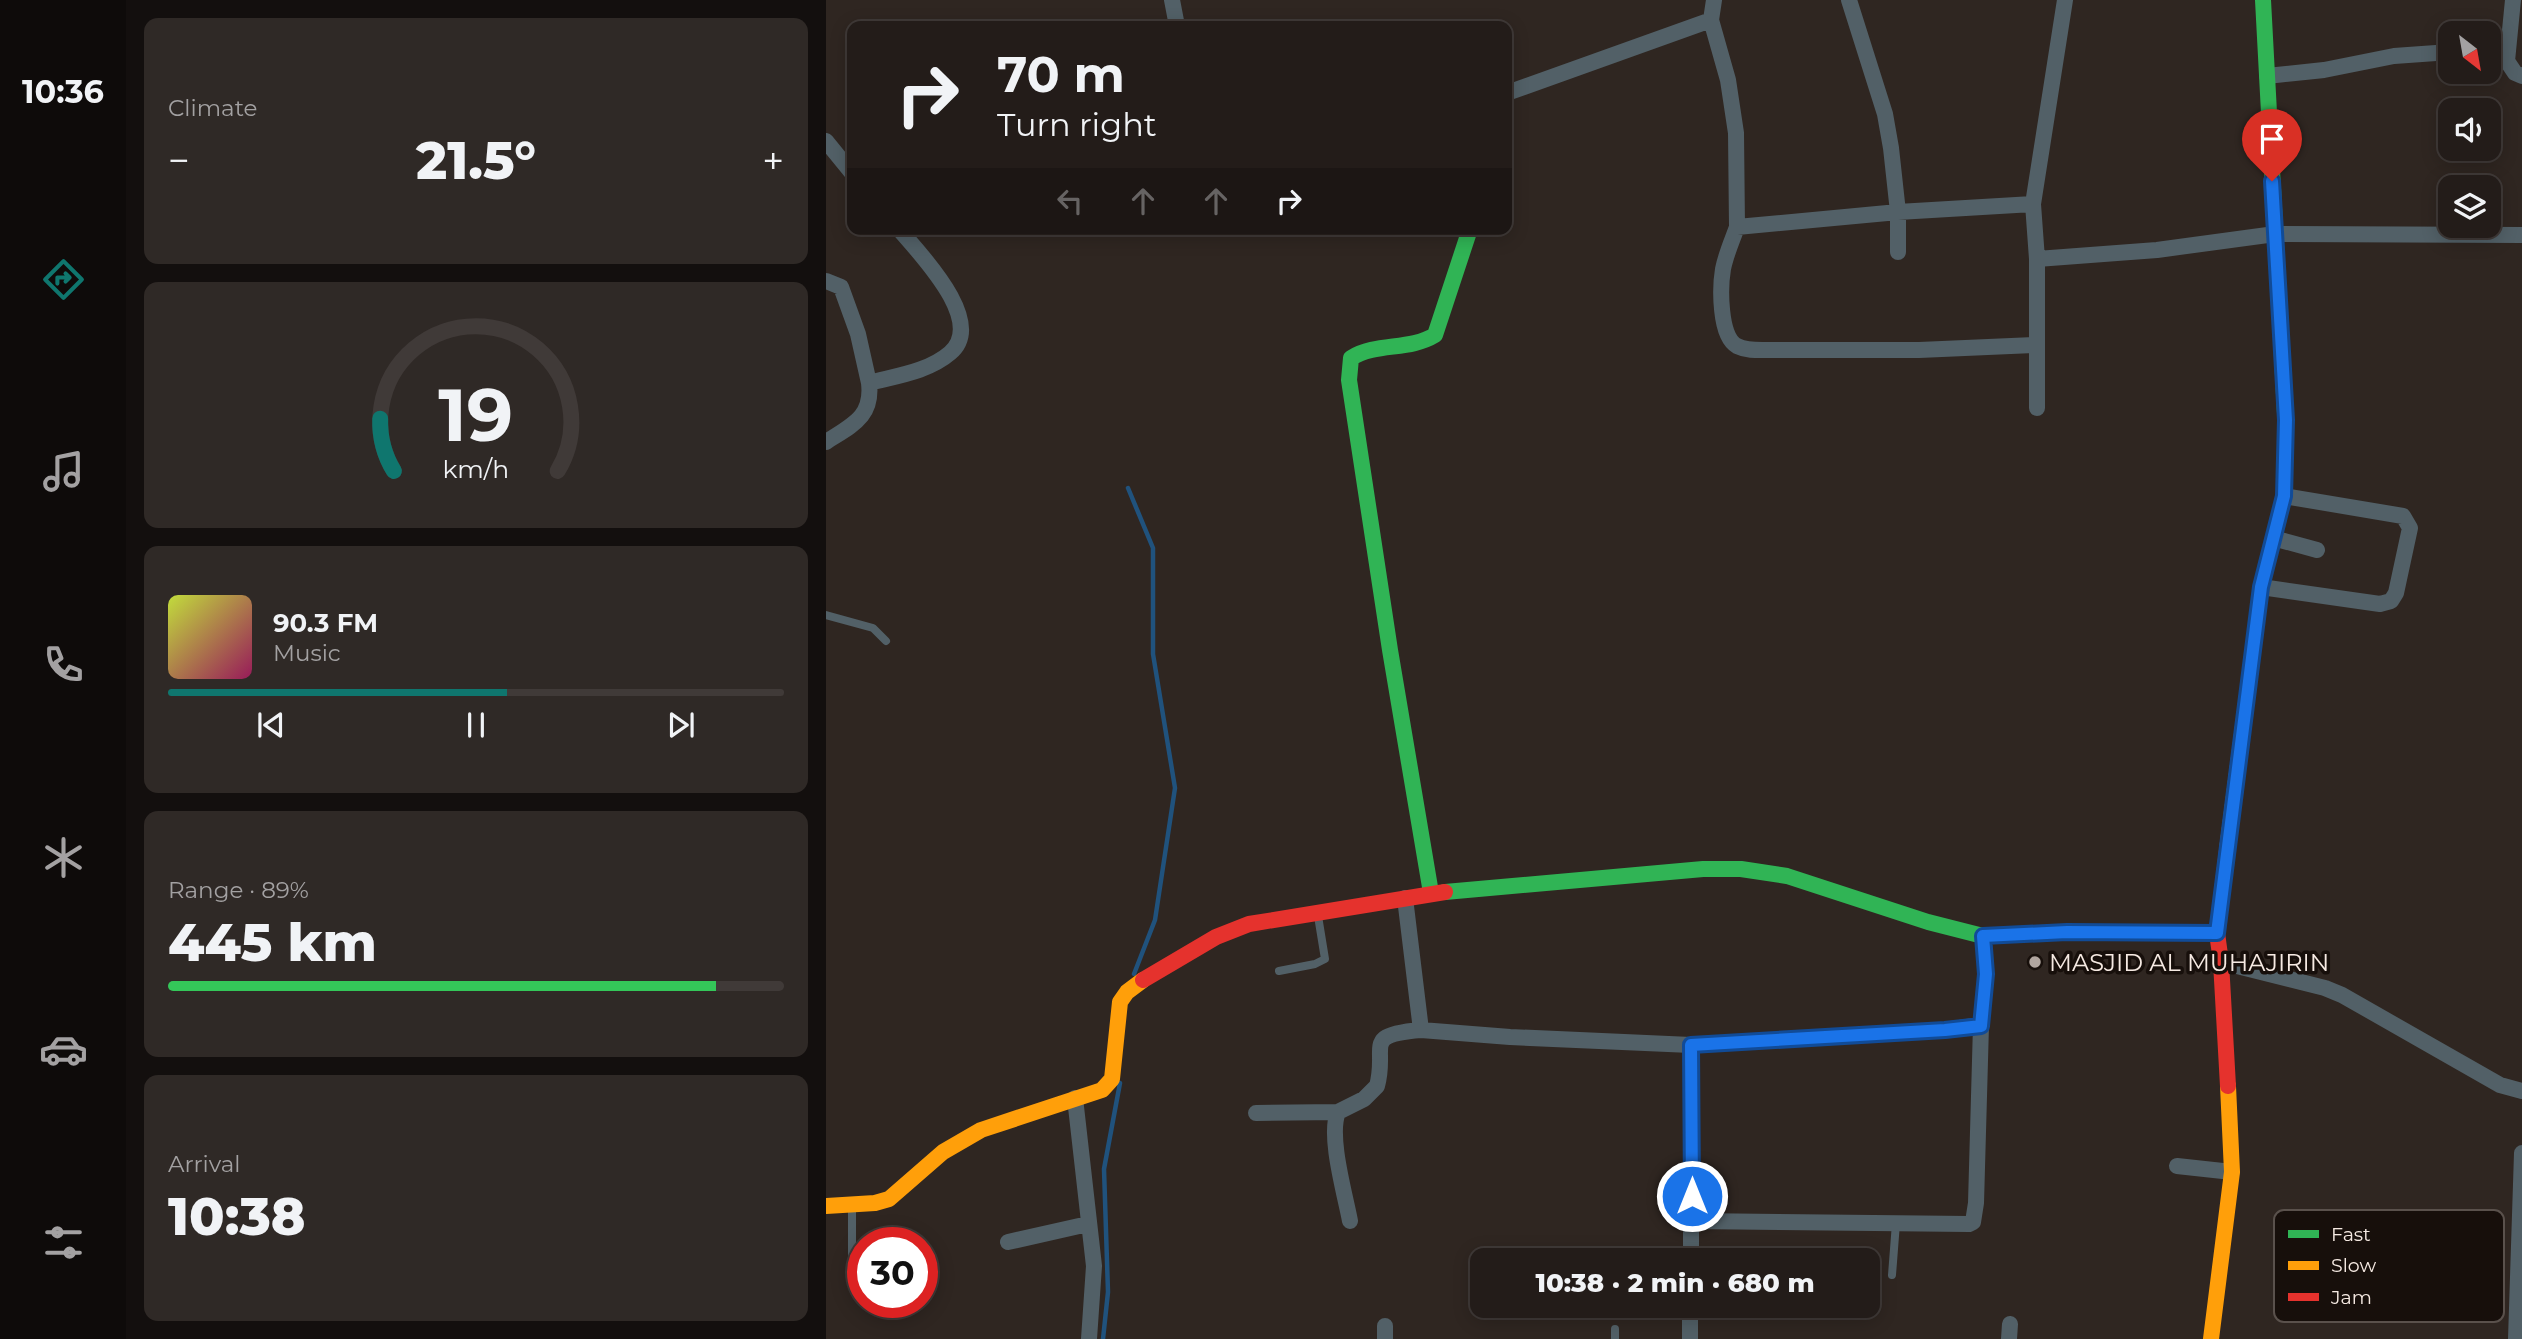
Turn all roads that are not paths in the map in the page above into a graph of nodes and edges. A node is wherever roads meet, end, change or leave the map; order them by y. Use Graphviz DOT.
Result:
graph roads {
  1 [pos="1172,0"];
  2 [pos="1714,0"];
  3 [pos="1849,0"];
  4 [pos="2065,0"];
  5 [pos="2263,0"];
  6 [pos="2513,0"];
  7 [pos="1711,20"];
  8 [pos="1176,21"];
  9 [pos="2438,53"];
  10 [pos="2501,59"];
  11 [pos="2507,61"];
  12 [pos="2267,76"];
  13 [pos="2522,76"];
  14 [pos="1512,91"];
  15 [pos="826,141"];
  16 [pos="847,167"];
  17 [pos="2033,204"];
  18 [pos="1898,212"];
  19 [pos="1737,227"];
  20 [pos="2275,234"];
  21 [pos="904,235"];
  22 [pos="1468,235"];
  23 [pos="2522,235"];
  24 [pos="1898,252"];
  25 [pos="2037,259"];
  26 [pos="826,281"];
  27 [pos="2036,345"];
  28 [pos="869,383"];
  29 [pos="2037,408"];
  30 [pos="826,442"];
  31 [pos="2284,496"];
  32 [pos="2273,538"];
  33 [pos="2318,550"];
  34 [pos="2261,587"];
  35 [pos="826,615"];
  36 [pos="886,641"];
  37 [pos="1431,892"];
  38 [pos="1405,898"];
  39 [pos="1317,913"];
  40 [pos="2217,933"];
  41 [pos="1983,936"];
  42 [pos="2221,962"];
  43 [pos="1279,971"];
  44 [pos="1981,1026"];
  45 [pos="1421,1030"];
  46 [pos="1691,1045"];
  47 [pos="2522,1091"];
  48 [pos="1075,1098"];
  49 [pos="1338,1112"];
  50 [pos="1256,1113"];
  51 [pos="2522,1153"];
  52 [pos="2177,1166"];
  53 [pos="2232,1172"];
  54 [pos="852,1205"];
  55 [pos="826,1206"];
  56 [pos="1350,1221"];
  57 [pos="1692,1221"];
  58 [pos="1896,1223"];
  59 [pos="1088,1224"];
  60 [pos="852,1227"];
  61 [pos="1008,1242"];
  62 [pos="1691,1248"];
  63 [pos="1892,1275"];
  64 [pos="2519,1299"];
  65 [pos="1690,1318"];
  66 [pos="1615,1329"];
  67 [pos="1089,1339"];
  68 [pos="1615,1339"];
  69 [pos="1690,1339"];
  70 [pos="2211,1339"];
  71 [pos="2516,1339"];
  1 -- 8 [label="street"];
  2 -- 7 [label="street"];
  3 -- 18 [label="street"];
  4 -- 17 [label="street"];
  5 -- 12 [label="street"];
  6 -- 11 [label="street"];
  7 -- 14 [label="street"];
  7 -- 19 [label="street"];
  9 -- 12 [label="street"];
  10 -- 11 [label="street"];
  11 -- 13 [label="street"];
  12 -- 20 [label="street"];
  15 -- 16 [label="street"];
  17 -- 18 [label="street"];
  17 -- 25 [label="street"];
  18 -- 19 [label="street"];
  18 -- 24 [label="street"];
  19 -- 27 [label="street"];
  20 -- 23 [label="street"];
  20 -- 25 [label="street"];
  20 -- 31 [label="street"];
  21 -- 28 [label="street"];
  22 -- 37 [label="street"];
  25 -- 27 [label="street"];
  26 -- 28 [label="street"];
  27 -- 29 [label="street"];
  28 -- 30 [label="street"];
  31 -- 32 [label="street"];
  31 -- 34 [label="street"];
  32 -- 33 [label="street"];
  32 -- 34 [label="street"];
  34 -- 40 [label="street"];
  35 -- 36 [label="lane"];
  37 -- 38 [label="street"];
  37 -- 41 [label="street"];
  38 -- 39 [label="street"];
  38 -- 45 [label="street"];
  39 -- 43 [label="lane"];
  39 -- 48 [label="street"];
  40 -- 41 [label="street"];
  40 -- 42 [label="street"];
  41 -- 44 [label="street"];
  42 -- 47 [label="street"];
  42 -- 53 [label="street"];
  44 -- 46 [label="street"];
  44 -- 58 [label="street"];
  45 -- 46 [label="street"];
  45 -- 49 [label="street"];
  46 -- 57 [label="street"];
  48 -- 54 [label="street"];
  48 -- 59 [label="street"];
  49 -- 50 [label="street"];
  49 -- 56 [label="street"];
  51 -- 64 [label="street"];
  52 -- 53 [label="street"];
  53 -- 70 [label="street"];
  54 -- 55 [label="street"];
  54 -- 60 [label="lane"];
  57 -- 58 [label="street"];
  57 -- 62 [label="street"];
  58 -- 63 [label="lane"];
  59 -- 61 [label="street"];
  59 -- 67 [label="street"];
  64 -- 71 [label="street"];
  65 -- 69 [label="street"];
  66 -- 68 [label="lane"];
}
